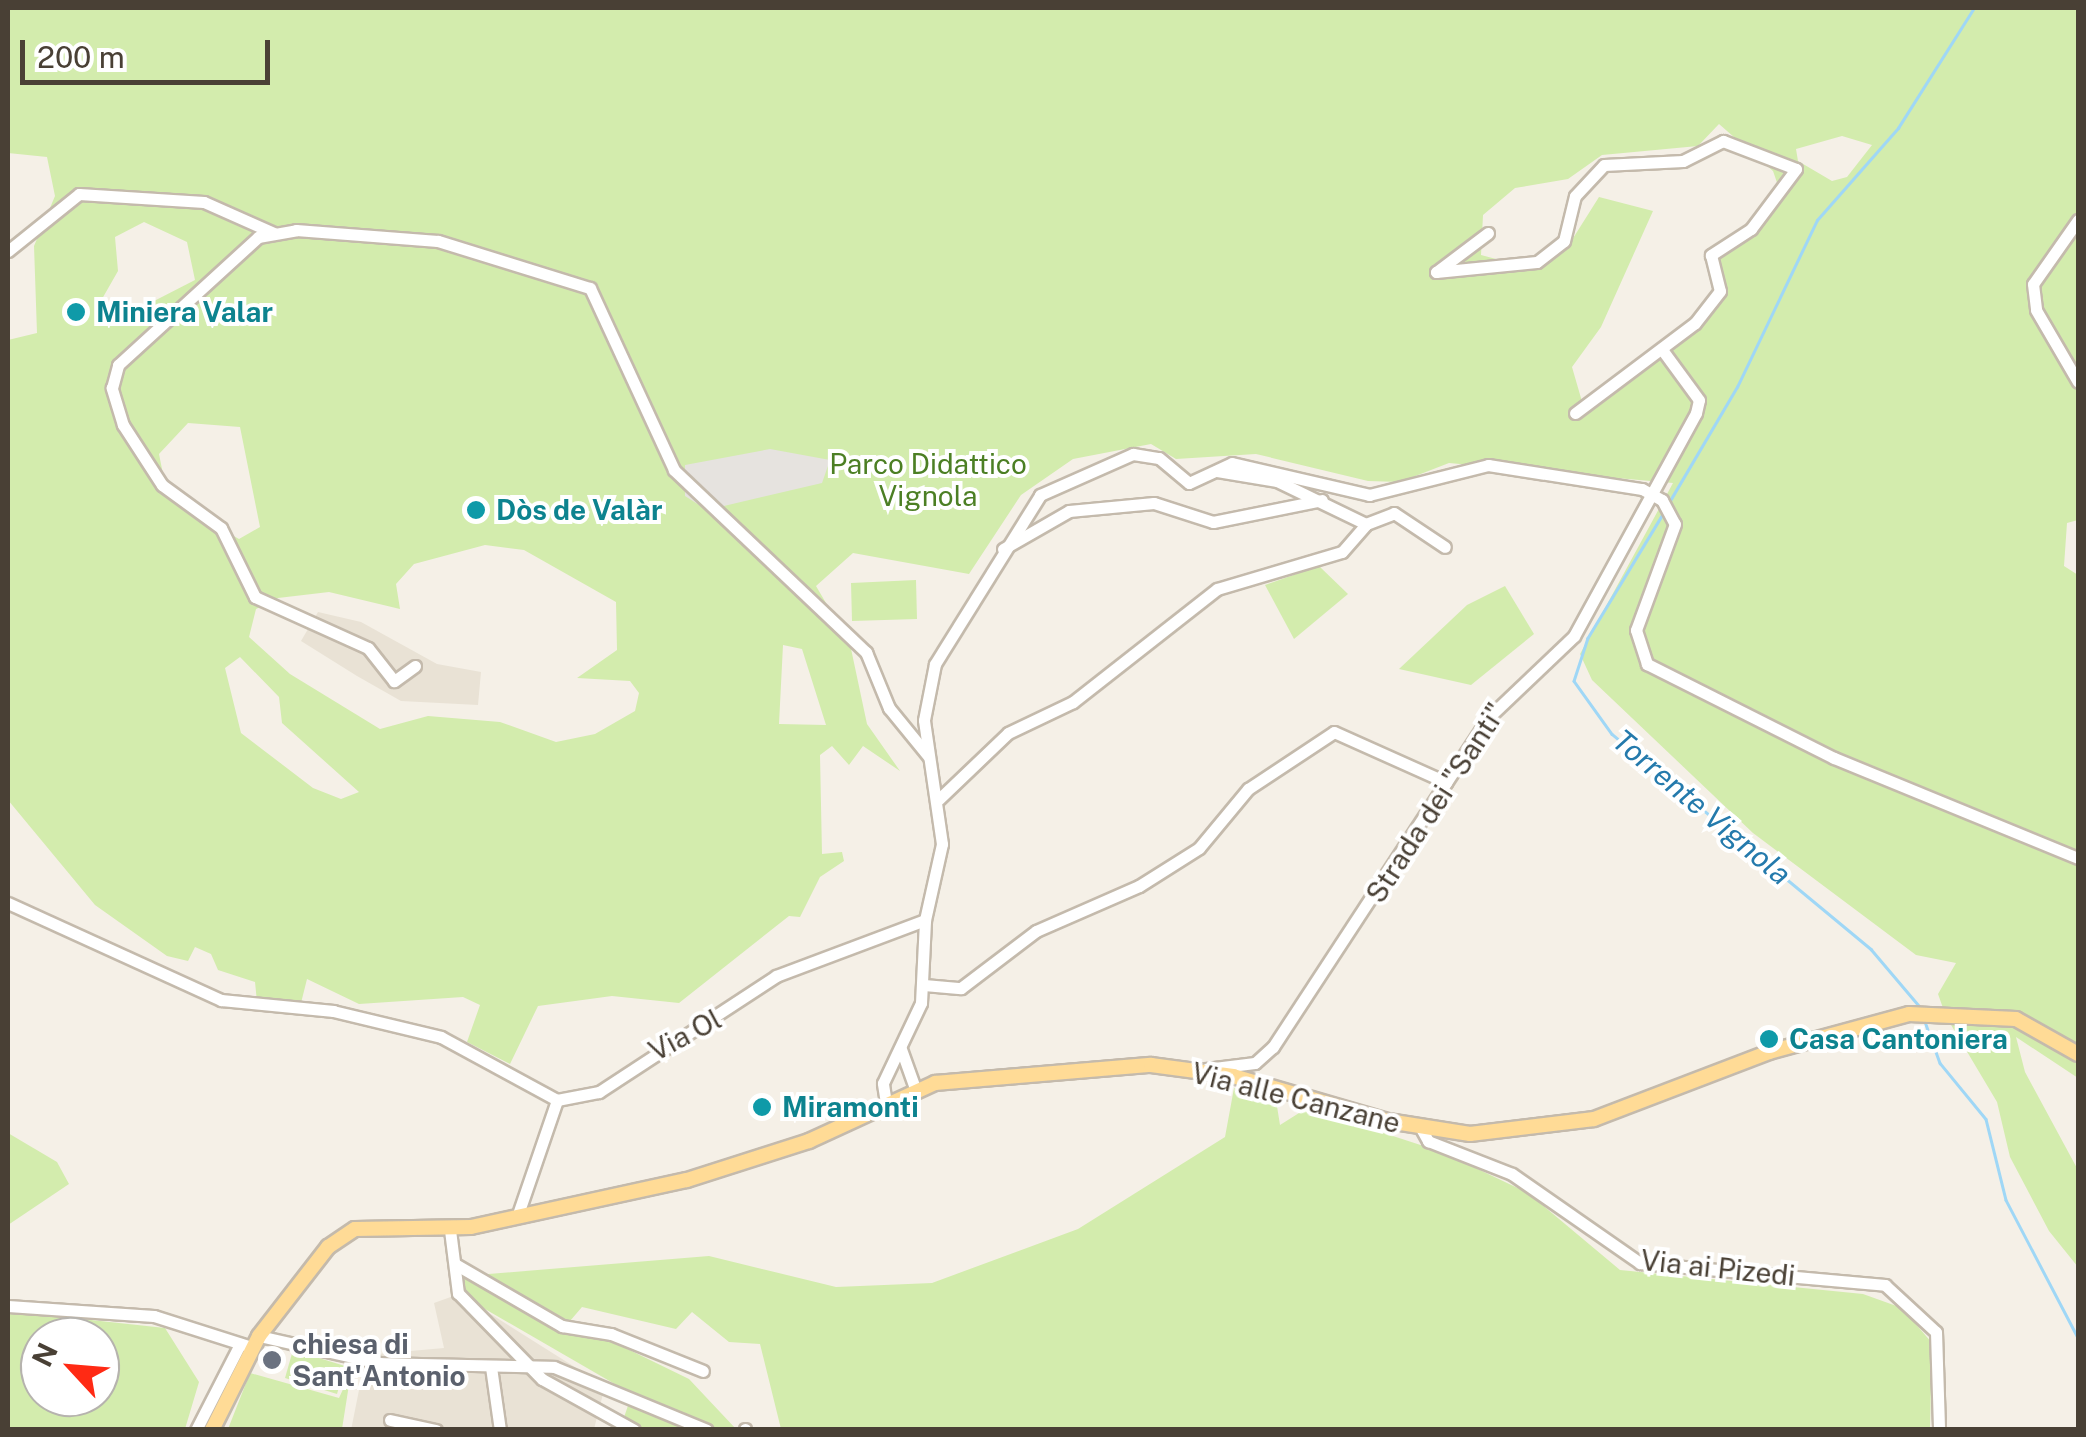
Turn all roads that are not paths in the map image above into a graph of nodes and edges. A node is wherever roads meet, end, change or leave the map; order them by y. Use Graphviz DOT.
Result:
graph roads {
  1 [pos="2078,220"];
  2 [pos="1488,232"];
  3 [pos="274,234"];
  4 [pos="8,251"];
  5 [pos="1663,351"];
  6 [pos="2078,382"];
  7 [pos="1575,413"];
  8 [pos="1214,470"];
  9 [pos="1659,498"];
  10 [pos="1322,500"];
  11 [pos="1366,524"];
  12 [pos="1445,547"];
  13 [pos="1000,551"];
  14 [pos="415,666"];
  15 [pos="931,760"];
  16 [pos="1446,782"];
  17 [pos="939,799"];
  18 [pos="2078,858"];
  19 [pos="8,904"];
  20 [pos="925,920"];
  21 [pos="924,984"];
  22 [pos="902,1045"];
  23 [pos="2078,1054"];
  24 [pos="1191,1070"];
  25 [pos="916,1091"];
  26 [pos="558,1100"];
  27 [pos="886,1104"];
  28 [pos="1422,1130"];
  29 [pos="518,1218"];
  30 [pos="450,1230"];
  31 [pos="455,1264"];
  32 [pos="8,1306"];
  33 [pos="250,1342"];
  34 [pos="528,1363"];
  35 [pos="491,1367"];
  36 [pos="703,1372"];
  37 [pos="390,1420"];
  38 [pos="196,1430"];
  39 [pos="212,1430"];
  40 [pos="436,1430"];
  41 [pos="500,1430"];
  42 [pos="634,1430"];
  43 [pos="707,1430"];
  44 [pos="1938,1430"];
  1 -- 6 [label="street"];
  2 -- 5 [label="street"];
  3 -- 4 [label="street"];
  3 -- 14 [label="street"];
  3 -- 15 [label="street"];
  5 -- 7 [label="street"];
  5 -- 9 [label="street, Strada dei \"Santi\""];
  8 -- 9 [label="street"];
  8 -- 10 [label="street"];
  8 -- 13 [label="street"];
  9 -- 16 [label="street, Strada dei \"Santi\""];
  9 -- 18 [label="street"];
  10 -- 11 [label="street"];
  10 -- 13 [label="street"];
  11 -- 12 [label="street"];
  11 -- 17 [label="street"];
  13 -- 15 [label="street"];
  15 -- 17 [label="street"];
  16 -- 21 [label="street"];
  16 -- 24 [label="street, Strada dei \"Santi\""];
  17 -- 20 [label="street"];
  19 -- 26 [label="street"];
  20 -- 21 [label="street"];
  20 -- 26 [label="street, Via Ol"];
  21 -- 22 [label="street"];
  22 -- 25 [label="street"];
  22 -- 27 [label="street"];
  23 -- 28 [label="main road, Via alle Canzane"];
  24 -- 25 [label="main road, Via alle Canzane"];
  24 -- 28 [label="main road, Via alle Canzane"];
  25 -- 27 [label="main road, Via alle Canzane"];
  26 -- 29 [label="street"];
  27 -- 29 [label="main road, Via alle Canzane"];
  28 -- 44 [label="street, Via ai Pizedi"];
  29 -- 30 [label="main road, Via alle Canzane"];
  30 -- 31 [label="street"];
  30 -- 33 [label="main road, Via alle Canzane"];
  31 -- 34 [label="street"];
  31 -- 36 [label="street"];
  32 -- 33 [label="street"];
  33 -- 35 [label="street"];
  33 -- 38 [label="street"];
  33 -- 39 [label="main road, Via alle Canzane"];
  34 -- 35 [label="street"];
  34 -- 42 [label="street"];
  34 -- 43 [label="street"];
  35 -- 41 [label="street"];
  37 -- 40 [label="street"];
}
